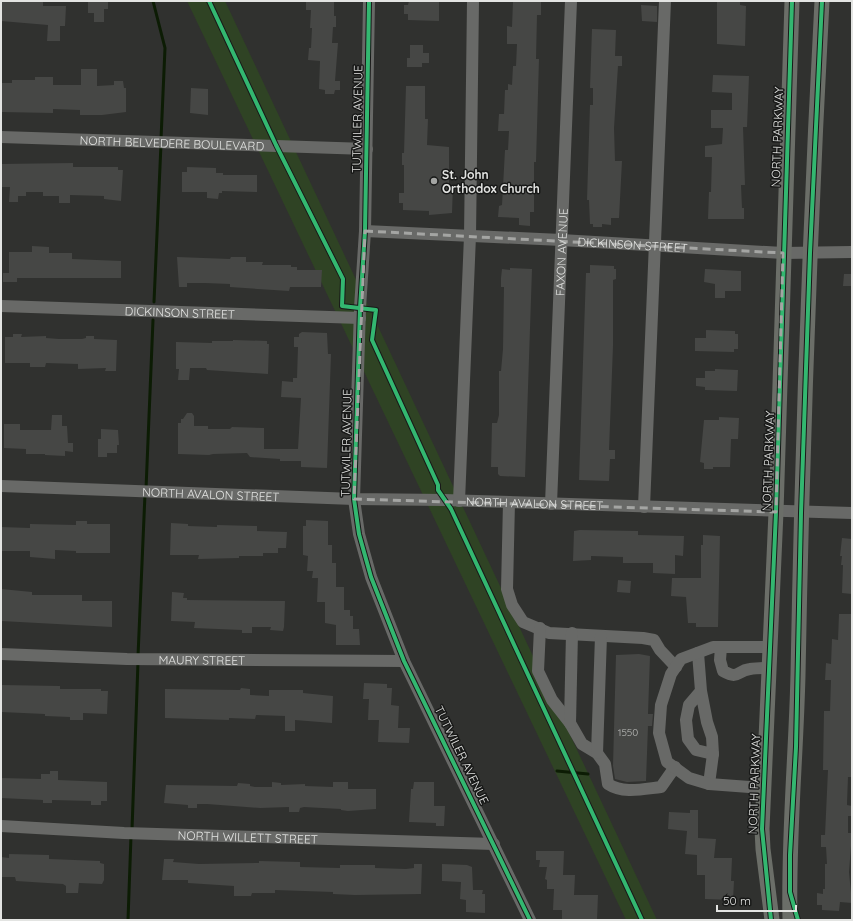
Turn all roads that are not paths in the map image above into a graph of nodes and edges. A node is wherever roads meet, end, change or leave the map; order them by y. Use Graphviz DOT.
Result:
graph roads {
  1 [pos="368,1"];
  2 [pos="473,1"];
  3 [pos="570,1"];
  4 [pos="665,1"];
  5 [pos="792,1"];
  6 [pos="822,1"];
  7 [pos="1,137"];
  8 [pos="367,149"];
  9 [pos="365,231"];
  10 [pos="470,236"];
  11 [pos="561,240"];
  12 [pos="654,246"];
  13 [pos="852,252"];
  14 [pos="783,253"];
  15 [pos="810,253"];
  16 [pos="1,306"];
  17 [pos="360,318"];
  18 [pos="1,486"];
  19 [pos="354,499"];
  20 [pos="459,501"];
  21 [pos="509,502"];
  22 [pos="551,504"];
  23 [pos="644,507"];
  24 [pos="776,512"];
  25 [pos="801,512"];
  26 [pos="852,513"];
  27 [pos="540,628"];
  28 [pos="572,634"];
  29 [pos="601,636"];
  30 [pos="721,647"];
  31 [pos="771,647"];
  32 [pos="698,653"];
  33 [pos="1,654"];
  34 [pos="404,661"];
  35 [pos="676,667"];
  36 [pos="770,668"];
  37 [pos="701,691"];
  38 [pos="570,723"];
  39 [pos="597,753"];
  40 [pos="713,754"];
  41 [pos="675,767"];
  42 [pos="709,784"];
  43 [pos="763,788"];
  44 [pos="1,826"];
  45 [pos="494,844"];
  46 [pos="790,892"];
  47 [pos="530,920"];
  48 [pos="772,920"];
  49 [pos="790,920"];
  50 [pos="798,920"];
  1 -- 8 [label="street, TUTWILER AVENUE"];
  2 -- 10 [label="street"];
  3 -- 11 [label="street, FAXON AVENUE"];
  4 -- 12 [label="street"];
  5 -- 14 [label="main road, NORTH PARKWAY"];
  6 -- 15 [label="main road"];
  7 -- 8 [label="street, NORTH BELVEDERE BOULEVARD"];
  8 -- 9 [label="street, TUTWILER AVENUE"];
  9 -- 10 [label="street, DICKINSON STREET"];
  9 -- 17 [label="street, TUTWILER AVENUE"];
  10 -- 11 [label="street, DICKINSON STREET"];
  10 -- 20 [label="street"];
  11 -- 12 [label="street, DICKINSON STREET"];
  11 -- 22 [label="street, FAXON AVENUE"];
  12 -- 14 [label="street, DICKINSON STREET"];
  12 -- 23 [label="street"];
  13 -- 15 [label="street, DICKINSON STREET"];
  14 -- 15 [label="street, DICKINSON STREET"];
  14 -- 24 [label="main road, NORTH PARKWAY"];
  15 -- 25 [label="main road"];
  16 -- 17 [label="street, DICKINSON STREET"];
  17 -- 19 [label="street, TUTWILER AVENUE"];
  18 -- 19 [label="street, NORTH AVALON STREET"];
  19 -- 20 [label="street, NORTH AVALON STREET"];
  19 -- 34 [label="street, TUTWILER AVENUE"];
  20 -- 21 [label="street, NORTH AVALON STREET"];
  21 -- 22 [label="street, NORTH AVALON STREET"];
  21 -- 27 [label="street"];
  22 -- 23 [label="street, NORTH AVALON STREET"];
  23 -- 24 [label="street, NORTH AVALON STREET"];
  24 -- 25 [label="street, NORTH AVALON STREET"];
  24 -- 31 [label="main road, NORTH PARKWAY"];
  25 -- 26 [label="street, NORTH AVALON STREET"];
  25 -- 46 [label="main road"];
  27 -- 28 [label="street"];
  27 -- 38 [label="street"];
  28 -- 29 [label="street"];
  28 -- 38 [label="street"];
  29 -- 35 [label="street"];
  29 -- 39 [label="street"];
  30 -- 31 [label="street"];
  30 -- 32 [label="street"];
  30 -- 36 [label="street"];
  31 -- 36 [label="main road, NORTH PARKWAY"];
  32 -- 35 [label="street"];
  32 -- 37 [label="street"];
  33 -- 34 [label="street, MAURY STREET"];
  34 -- 45 [label="street, TUTWILER AVENUE"];
  35 -- 41 [label="street"];
  36 -- 43 [label="main road, NORTH PARKWAY"];
  37 -- 40 [label="street"];
  37 -- 40 [label="street"];
  38 -- 39 [label="street"];
  39 -- 41 [label="street"];
  40 -- 42 [label="street"];
  41 -- 42 [label="street"];
  42 -- 43 [label="street"];
  43 -- 48 [label="main road, NORTH PARKWAY"];
  44 -- 45 [label="street, NORTH WILLETT STREET"];
  45 -- 47 [label="street, TUTWILER AVENUE"];
  46 -- 49 [label="main road"];
  46 -- 50 [label="main road"];
}
